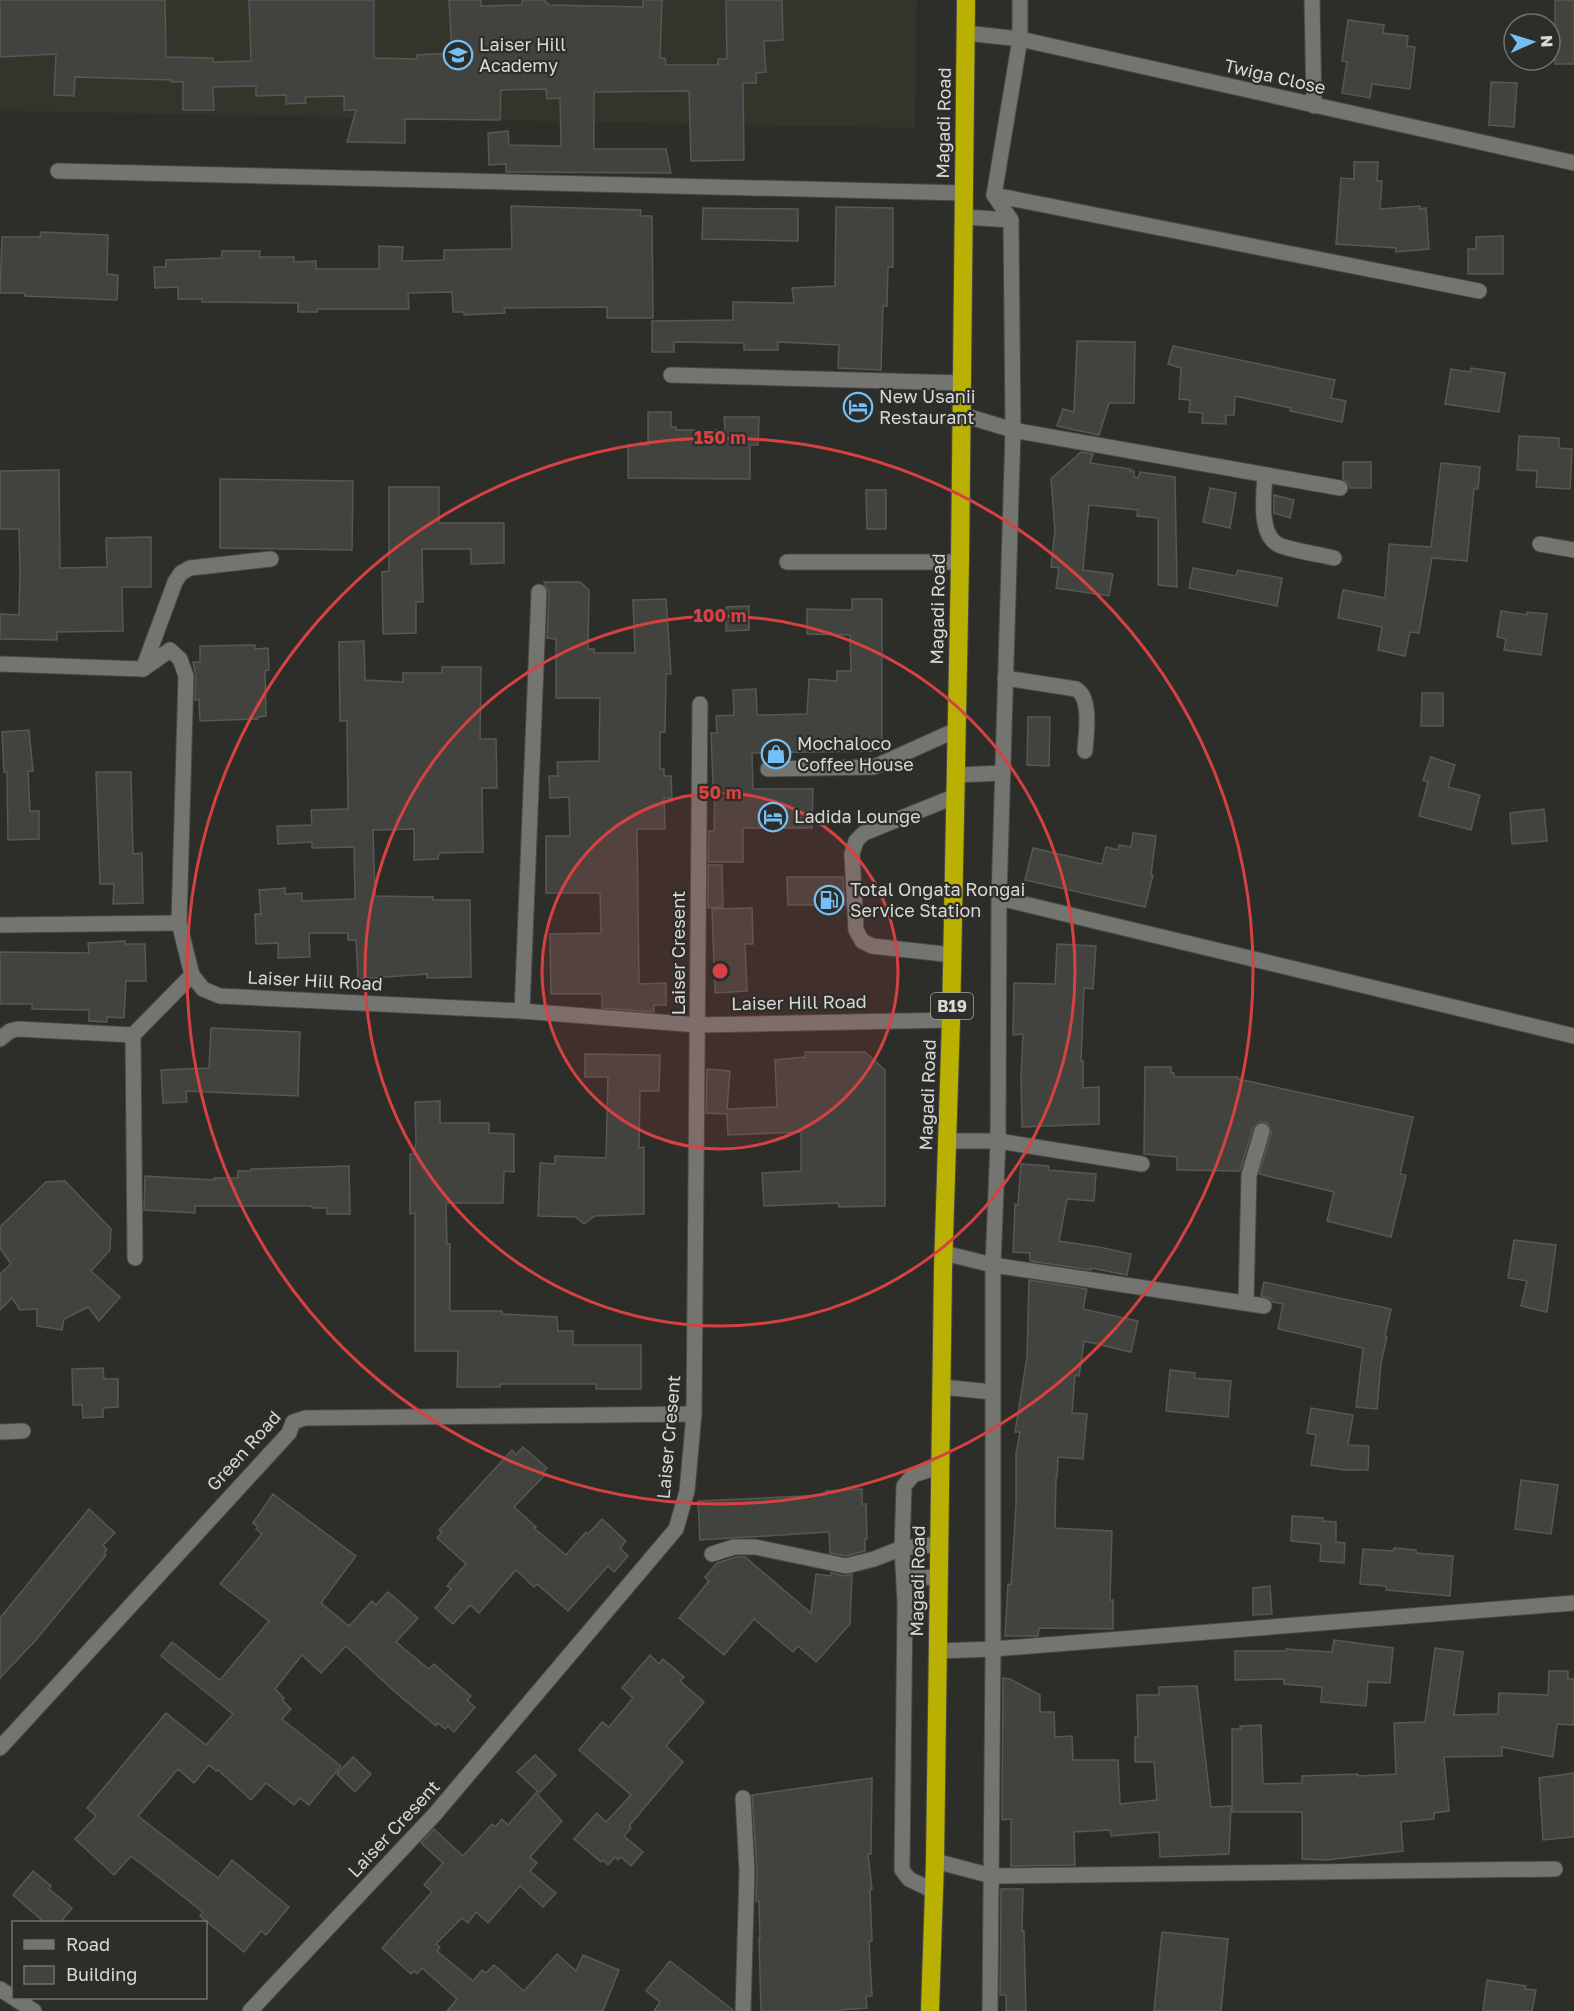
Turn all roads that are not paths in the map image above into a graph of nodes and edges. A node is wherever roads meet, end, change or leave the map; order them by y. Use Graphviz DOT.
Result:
graph roads {
  1 [pos="966,0"];
  2 [pos="1020,0"];
  3 [pos="1312,0"];
  4 [pos="966,33"];
  5 [pos="1020,39"];
  6 [pos="1314,106"];
  7 [pos="1574,164"];
  8 [pos="57,171"];
  9 [pos="964,193"];
  10 [pos="994,195"];
  11 [pos="964,217"];
  12 [pos="1011,220"];
  13 [pos="1479,291"];
  14 [pos="671,375"];
  15 [pos="963,383"];
  16 [pos="963,415"];
  17 [pos="1013,430"];
  18 [pos="1265,475"];
  19 [pos="1340,488"];
  20 [pos="1540,544"];
  21 [pos="1574,549"];
  22 [pos="1334,558"];
  23 [pos="271,559"];
  24 [pos="787,562"];
  25 [pos="960,562"];
  26 [pos="539,592"];
  27 [pos="0,664"];
  28 [pos="143,669"];
  29 [pos="1005,678"];
  30 [pos="700,704"];
  31 [pos="956,730"];
  32 [pos="1085,751"];
  33 [pos="768,769"];
  34 [pos="1003,773"];
  35 [pos="956,775"];
  36 [pos="956,796"];
  37 [pos="999,898"];
  38 [pos="179,923"];
  39 [pos="0,925"];
  40 [pos="953,955"];
  41 [pos="192,975"];
  42 [pos="522,1011"];
  43 [pos="951,1020"];
  44 [pos="698,1025"];
  45 [pos="133,1035"];
  46 [pos="1574,1036"];
  47 [pos="0,1039"];
  48 [pos="1262,1131"];
  49 [pos="998,1141"];
  50 [pos="948,1142"];
  51 [pos="1142,1164"];
  52 [pos="944,1253"];
  53 [pos="135,1258"];
  54 [pos="993,1265"];
  55 [pos="1246,1302"];
  56 [pos="1264,1306"];
  57 [pos="942,1387"];
  58 [pos="992,1392"];
  59 [pos="694,1414"];
  60 [pos="23,1431"];
  61 [pos="0,1432"];
  62 [pos="941,1466"];
  63 [pos="940,1544"];
  64 [pos="902,1548"];
  65 [pos="712,1554"];
  66 [pos="939,1577"];
  67 [pos="904,1578"];
  68 [pos="1574,1603"];
  69 [pos="993,1649"];
  70 [pos="938,1651"];
  71 [pos="0,1748"];
  72 [pos="743,1798"];
  73 [pos="935,1861"];
  74 [pos="1555,1869"];
  75 [pos="992,1876"];
  76 [pos="934,1891"];
  77 [pos="15,1999"];
  78 [pos="34,2011"];
  79 [pos="250,2011"];
  80 [pos="743,2011"];
  81 [pos="930,2011"];
  82 [pos="990,2011"];
  1 -- 4 [label="highway, Magadi Road / B19"];
  2 -- 5 [label="street"];
  3 -- 6 [label="street"];
  4 -- 5 [label="street, Twiga Close"];
  4 -- 9 [label="highway, Magadi Road / B19"];
  5 -- 6 [label="street, Twiga Close"];
  5 -- 10 [label="street"];
  6 -- 7 [label="street, Twiga Close"];
  8 -- 9 [label="street"];
  9 -- 11 [label="highway, Magadi Road / B19"];
  10 -- 12 [label="street"];
  10 -- 13 [label="street"];
  11 -- 12 [label="street"];
  11 -- 15 [label="highway, Magadi Road / B19"];
  12 -- 17 [label="street"];
  14 -- 15 [label="street"];
  15 -- 16 [label="highway, Magadi Road / B19"];
  16 -- 17 [label="street"];
  16 -- 25 [label="highway, Magadi Road / B19"];
  17 -- 18 [label="street"];
  17 -- 29 [label="street"];
  18 -- 19 [label="street"];
  18 -- 22 [label="street"];
  20 -- 21 [label="street"];
  23 -- 28 [label="street"];
  24 -- 25 [label="street"];
  25 -- 31 [label="highway, Magadi Road / B19"];
  26 -- 42 [label="street"];
  27 -- 28 [label="street"];
  28 -- 38 [label="street"];
  29 -- 32 [label="street"];
  29 -- 34 [label="street"];
  30 -- 44 [label="street, Laiser Cresent"];
  31 -- 33 [label="street"];
  31 -- 35 [label="highway, Magadi Road / B19"];
  34 -- 35 [label="street"];
  34 -- 37 [label="street"];
  35 -- 36 [label="highway, Magadi Road / B19"];
  36 -- 40 [label="highway, Magadi Road / B19"];
  36 -- 40 [label="street"];
  37 -- 46 [label="street"];
  37 -- 49 [label="street"];
  38 -- 39 [label="street"];
  38 -- 41 [label="street"];
  40 -- 43 [label="highway, Magadi Road / B19"];
  41 -- 42 [label="street, Laiser Hill Road"];
  41 -- 45 [label="street"];
  42 -- 44 [label="street, Laiser Hill Road"];
  43 -- 44 [label="street, Laiser Hill Road"];
  43 -- 50 [label="highway, Magadi Road / B19"];
  44 -- 59 [label="street, Laiser Cresent"];
  45 -- 47 [label="street"];
  45 -- 53 [label="street"];
  48 -- 55 [label="street"];
  49 -- 50 [label="street"];
  49 -- 51 [label="street"];
  49 -- 54 [label="street"];
  50 -- 52 [label="highway, Magadi Road / B19"];
  52 -- 54 [label="street"];
  52 -- 57 [label="highway, Magadi Road / B19"];
  54 -- 55 [label="street"];
  54 -- 58 [label="street"];
  55 -- 56 [label="street"];
  57 -- 58 [label="street"];
  57 -- 62 [label="highway, Magadi Road / B19"];
  58 -- 69 [label="street"];
  59 -- 71 [label="street, Green Road"];
  59 -- 79 [label="street, Laiser Cresent"];
  60 -- 61 [label="street"];
  62 -- 63 [label="highway, Magadi Road / B19"];
  62 -- 64 [label="street"];
  63 -- 64 [label="street"];
  63 -- 66 [label="highway, Magadi Road / B19"];
  64 -- 65 [label="street"];
  64 -- 67 [label="street"];
  66 -- 67 [label="street"];
  66 -- 70 [label="highway, Magadi Road / B19"];
  67 -- 76 [label="street"];
  68 -- 69 [label="street"];
  69 -- 70 [label="street"];
  69 -- 75 [label="street"];
  70 -- 73 [label="highway, Magadi Road / B19"];
  72 -- 80 [label="street"];
  73 -- 75 [label="street"];
  73 -- 76 [label="highway, Magadi Road / B19"];
  74 -- 75 [label="street"];
  75 -- 82 [label="street"];
  76 -- 81 [label="highway, Magadi Road / B19"];
  77 -- 78 [label="street"];
}
